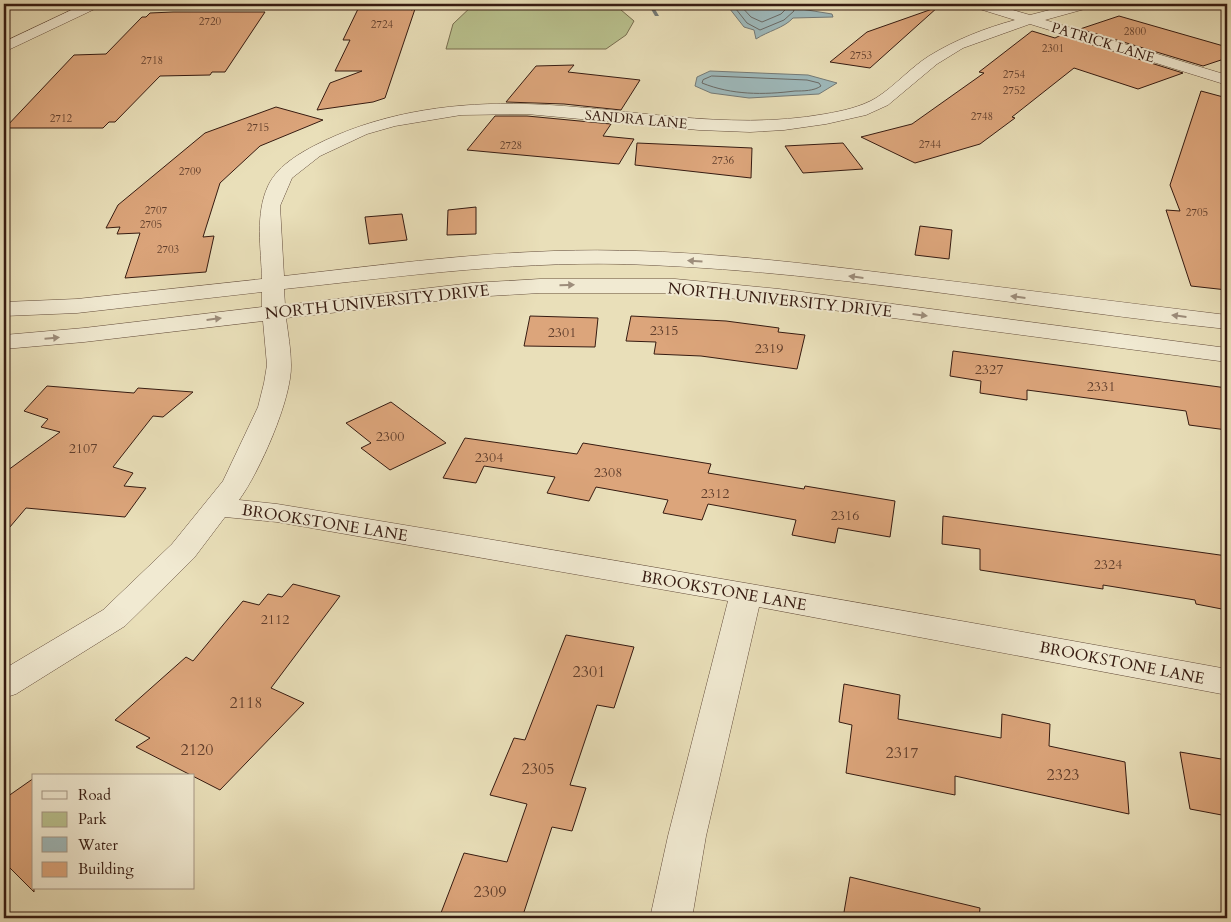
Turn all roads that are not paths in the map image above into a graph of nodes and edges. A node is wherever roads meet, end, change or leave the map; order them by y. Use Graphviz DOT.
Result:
graph roads {
  1 [pos="94,4"];
  2 [pos="978,4"];
  3 [pos="1087,4"];
  4 [pos="1031,20"];
  5 [pos="4,48"];
  6 [pos="1227,80"];
  7 [pos="524,259"];
  8 [pos="272,284"];
  9 [pos="530,286"];
  10 [pos="4,309"];
  11 [pos="274,312"];
  12 [pos="1140,312"];
  13 [pos="1227,322"];
  14 [pos="4,342"];
  15 [pos="1147,344"];
  16 [pos="1227,355"];
  17 [pos="219,507"];
  18 [pos="746,594"];
  19 [pos="1227,682"];
  20 [pos="4,685"];
  21 [pos="670,918"];
  1 -- 5 [label="street"];
  2 -- 4 [label="street, PATRICK LANE"];
  3 -- 4 [label="street, SANDRA LANE"];
  4 -- 6 [label="street, PATRICK LANE"];
  4 -- 8 [label="street, SANDRA LANE"];
  7 -- 8 [label="street, NORTH UNIVERSITY DRIVE"];
  7 -- 9 [label="street"];
  12 -- 7 [label="street, NORTH UNIVERSITY DRIVE, one-way"];
  8 -- 10 [label="street, NORTH UNIVERSITY DRIVE"];
  8 -- 11 [label="street, SANDRA LANE"];
  9 -- 11 [label="street, NORTH UNIVERSITY DRIVE"];
  9 -- 15 [label="street, NORTH UNIVERSITY DRIVE, one-way"];
  14 -- 11 [label="street, NORTH UNIVERSITY DRIVE, one-way"];
  11 -- 17 [label="street, SANDRA LANE"];
  13 -- 12 [label="street, NORTH UNIVERSITY DRIVE, one-way"];
  12 -- 15 [label="street"];
  15 -- 16 [label="street, NORTH UNIVERSITY DRIVE"];
  17 -- 18 [label="street, BROOKSTONE LANE"];
  17 -- 20 [label="street, SANDRA LANE"];
  18 -- 19 [label="street, BROOKSTONE LANE"];
  18 -- 21 [label="street"];
}
